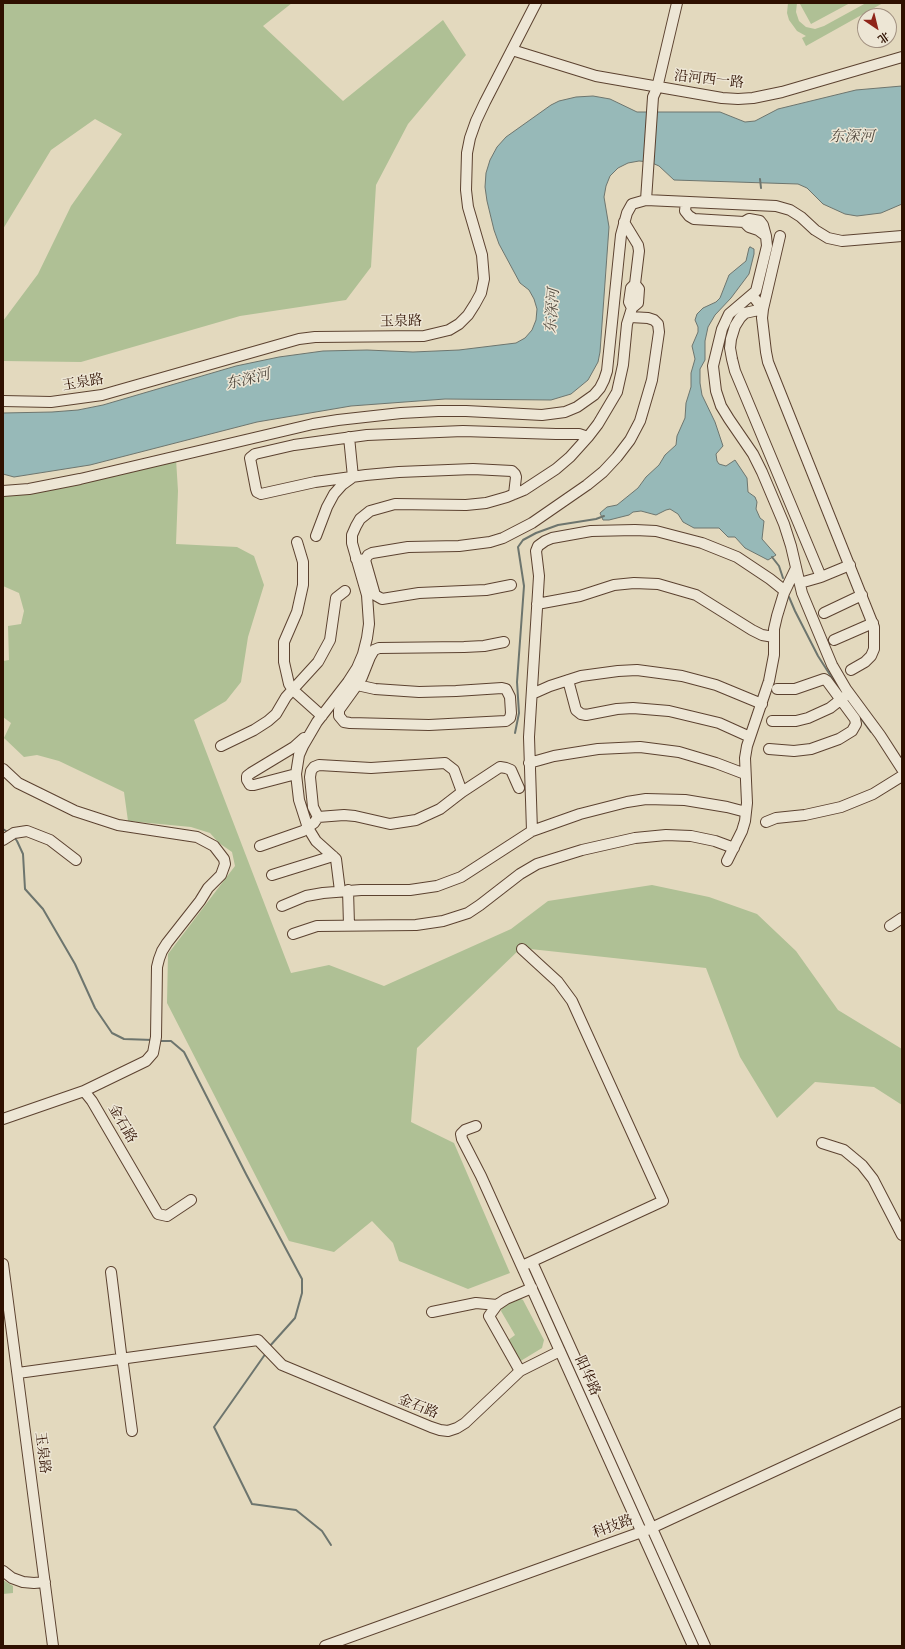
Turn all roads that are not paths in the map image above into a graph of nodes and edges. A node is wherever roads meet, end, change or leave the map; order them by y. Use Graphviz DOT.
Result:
graph roads {
  1 [pos="536,3"];
  2 [pos="677,3"];
  3 [pos="512,50"];
  4 [pos="902,57"];
  5 [pos="657,88"];
  6 [pos="646,200"];
  7 [pos="686,202"];
  8 [pos="624,222"];
  9 [pos="780,236"];
  10 [pos="902,236"];
  11 [pos="752,295"];
  12 [pos="764,309"];
  13 [pos="631,312"];
  14 [pos="3,401"];
  15 [pos="349,437"];
  16 [pos="588,437"];
  17 [pos="354,477"];
  18 [pos="3,491"];
  19 [pos="514,494"];
  20 [pos="316,536"];
  21 [pos="297,542"];
  22 [pos="360,560"];
  23 [pos="850,565"];
  24 [pos="796,568"];
  25 [pos="820,577"];
  26 [pos="800,582"];
  27 [pos="511,585"];
  28 [pos="345,591"];
  29 [pos="785,591"];
  30 [pos="862,595"];
  31 [pos="537,604"];
  32 [pos="824,613"];
  33 [pos="873,622"];
  34 [pos="774,637"];
  35 [pos="834,640"];
  36 [pos="504,642"];
  37 [pos="851,670"];
  38 [pos="568,680"];
  39 [pos="353,684"];
  40 [pos="777,689"];
  41 [pos="293,690"];
  42 [pos="848,692"];
  43 [pos="532,694"];
  44 [pos="840,701"];
  45 [pos="762,704"];
  46 [pos="322,716"];
  47 [pos="772,721"];
  48 [pos="309,734"];
  49 [pos="750,737"];
  50 [pos="222,746"];
  51 [pos="768,749"];
  52 [pos="529,763"];
  53 [pos="3,768"];
  54 [pos="902,769"];
  55 [pos="296,774"];
  56 [pos="745,774"];
  57 [pos="902,776"];
  58 [pos="519,788"];
  59 [pos="462,792"];
  60 [pos="746,812"];
  61 [pos="318,818"];
  62 [pos="766,822"];
  63 [pos="308,828"];
  64 [pos="532,831"];
  65 [pos="8,837"];
  66 [pos="260,846"];
  67 [pos="734,848"];
  68 [pos="333,856"];
  69 [pos="76,860"];
  70 [pos="727,861"];
  71 [pos="272,875"];
  72 [pos="344,891"];
  73 [pos="282,906"];
  74 [pos="902,918"];
  75 [pos="349,925"];
  76 [pos="890,926"];
  77 [pos="293,934"];
  78 [pos="522,949"];
  79 [pos="84,1091"];
  80 [pos="3,1119"];
  81 [pos="476,1126"];
  82 [pos="822,1143"];
  83 [pos="192,1200"];
  84 [pos="902,1235"];
  85 [pos="532,1262"];
  86 [pos="3,1264"];
  87 [pos="522,1266"];
  88 [pos="111,1272"];
  89 [pos="532,1288"];
  90 [pos="497,1305"];
  91 [pos="432,1312"];
  92 [pos="560,1351"];
  93 [pos="122,1353"];
  94 [pos="123,1364"];
  95 [pos="520,1371"];
  96 [pos="18,1373"];
  97 [pos="902,1412"];
  98 [pos="132,1431"];
  99 [pos="652,1528"];
  100 [pos="642,1532"];
  101 [pos="3,1571"];
  102 [pos="45,1582"];
  103 [pos="53,1646"];
  104 [pos="325,1646"];
  105 [pos="693,1646"];
  106 [pos="706,1646"];
  1 -- 3 [label="street, 玉泉路"];
  2 -- 5 [label="street"];
  3 -- 5 [label="street, 沿河西一路"];
  3 -- 14 [label="street, 玉泉路"];
  4 -- 5 [label="street, 沿河西一路"];
  5 -- 6 [label="street"];
  6 -- 7 [label="street"];
  6 -- 8 [label="street"];
  7 -- 10 [label="street"];
  7 -- 11 [label="street"];
  8 -- 13 [label="street"];
  8 -- 18 [label="street"];
  9 -- 12 [label="street"];
  11 -- 12 [label="street"];
  11 -- 24 [label="street"];
  12 -- 23 [label="street"];
  12 -- 25 [label="street"];
  13 -- 16 [label="street"];
  13 -- 22 [label="street"];
  15 -- 16 [label="street"];
  15 -- 17 [label="street"];
  15 -- 17 [label="street"];
  16 -- 19 [label="street"];
  17 -- 19 [label="street"];
  17 -- 20 [label="street"];
  19 -- 22 [label="street"];
  21 -- 41 [label="street"];
  22 -- 27 [label="street"];
  22 -- 39 [label="street"];
  23 -- 25 [label="street"];
  23 -- 30 [label="street"];
  24 -- 26 [label="street"];
  24 -- 29 [label="street"];
  25 -- 26 [label="street"];
  26 -- 42 [label="street"];
  28 -- 41 [label="street"];
  29 -- 31 [label="street"];
  29 -- 34 [label="street"];
  30 -- 32 [label="street"];
  30 -- 33 [label="street"];
  31 -- 34 [label="street"];
  31 -- 43 [label="street"];
  33 -- 35 [label="street"];
  33 -- 37 [label="street"];
  34 -- 45 [label="street"];
  36 -- 39 [label="street"];
  38 -- 43 [label="street"];
  38 -- 45 [label="street"];
  38 -- 49 [label="street"];
  39 -- 39 [label="street"];
  39 -- 46 [label="street"];
  40 -- 44 [label="street"];
  41 -- 46 [label="street"];
  41 -- 50 [label="street"];
  42 -- 44 [label="street"];
  42 -- 54 [label="street"];
  43 -- 52 [label="street"];
  44 -- 47 [label="street"];
  44 -- 51 [label="street"];
  45 -- 49 [label="street"];
  46 -- 48 [label="street"];
  48 -- 55 [label="street"];
  48 -- 55 [label="street"];
  49 -- 56 [label="street"];
  52 -- 56 [label="street"];
  52 -- 64 [label="street"];
  53 -- 79 [label="street"];
  55 -- 63 [label="street"];
  56 -- 60 [label="street"];
  57 -- 62 [label="street"];
  58 -- 59 [label="street"];
  59 -- 61 [label="street"];
  59 -- 61 [label="street"];
  60 -- 64 [label="street"];
  60 -- 67 [label="street"];
  61 -- 63 [label="street"];
  63 -- 66 [label="street"];
  63 -- 68 [label="street"];
  64 -- 72 [label="street"];
  65 -- 69 [label="street"];
  67 -- 70 [label="street"];
  67 -- 75 [label="street"];
  68 -- 71 [label="street"];
  68 -- 72 [label="street"];
  72 -- 73 [label="street"];
  72 -- 75 [label="street"];
  74 -- 76 [label="street"];
  75 -- 77 [label="street"];
  78 -- 85 [label="street"];
  79 -- 80 [label="street"];
  79 -- 83 [label="street, 金石路"];
  81 -- 87 [label="street, 阳华路"];
  82 -- 84 [label="street"];
  85 -- 87 [label="street"];
  85 -- 99 [label="street, 阳华路"];
  86 -- 96 [label="street, 玉泉路"];
  87 -- 89 [label="street, 阳华路"];
  88 -- 93 [label="street"];
  89 -- 90 [label="street"];
  89 -- 92 [label="street, 阳华路"];
  90 -- 91 [label="street"];
  90 -- 95 [label="street"];
  92 -- 95 [label="street, 金石路"];
  92 -- 100 [label="street, 阳华路"];
  94 -- 98 [label="street"];
  95 -- 96 [label="street, 金石路"];
  96 -- 102 [label="street, 玉泉路"];
  97 -- 99 [label="street, 科技路"];
  99 -- 100 [label="street, 科技路"];
  99 -- 106 [label="street, 阳华路"];
  100 -- 104 [label="street, 科技路"];
  100 -- 105 [label="street, 阳华路"];
  101 -- 102 [label="street"];
  102 -- 103 [label="street, 玉泉路"];
}
